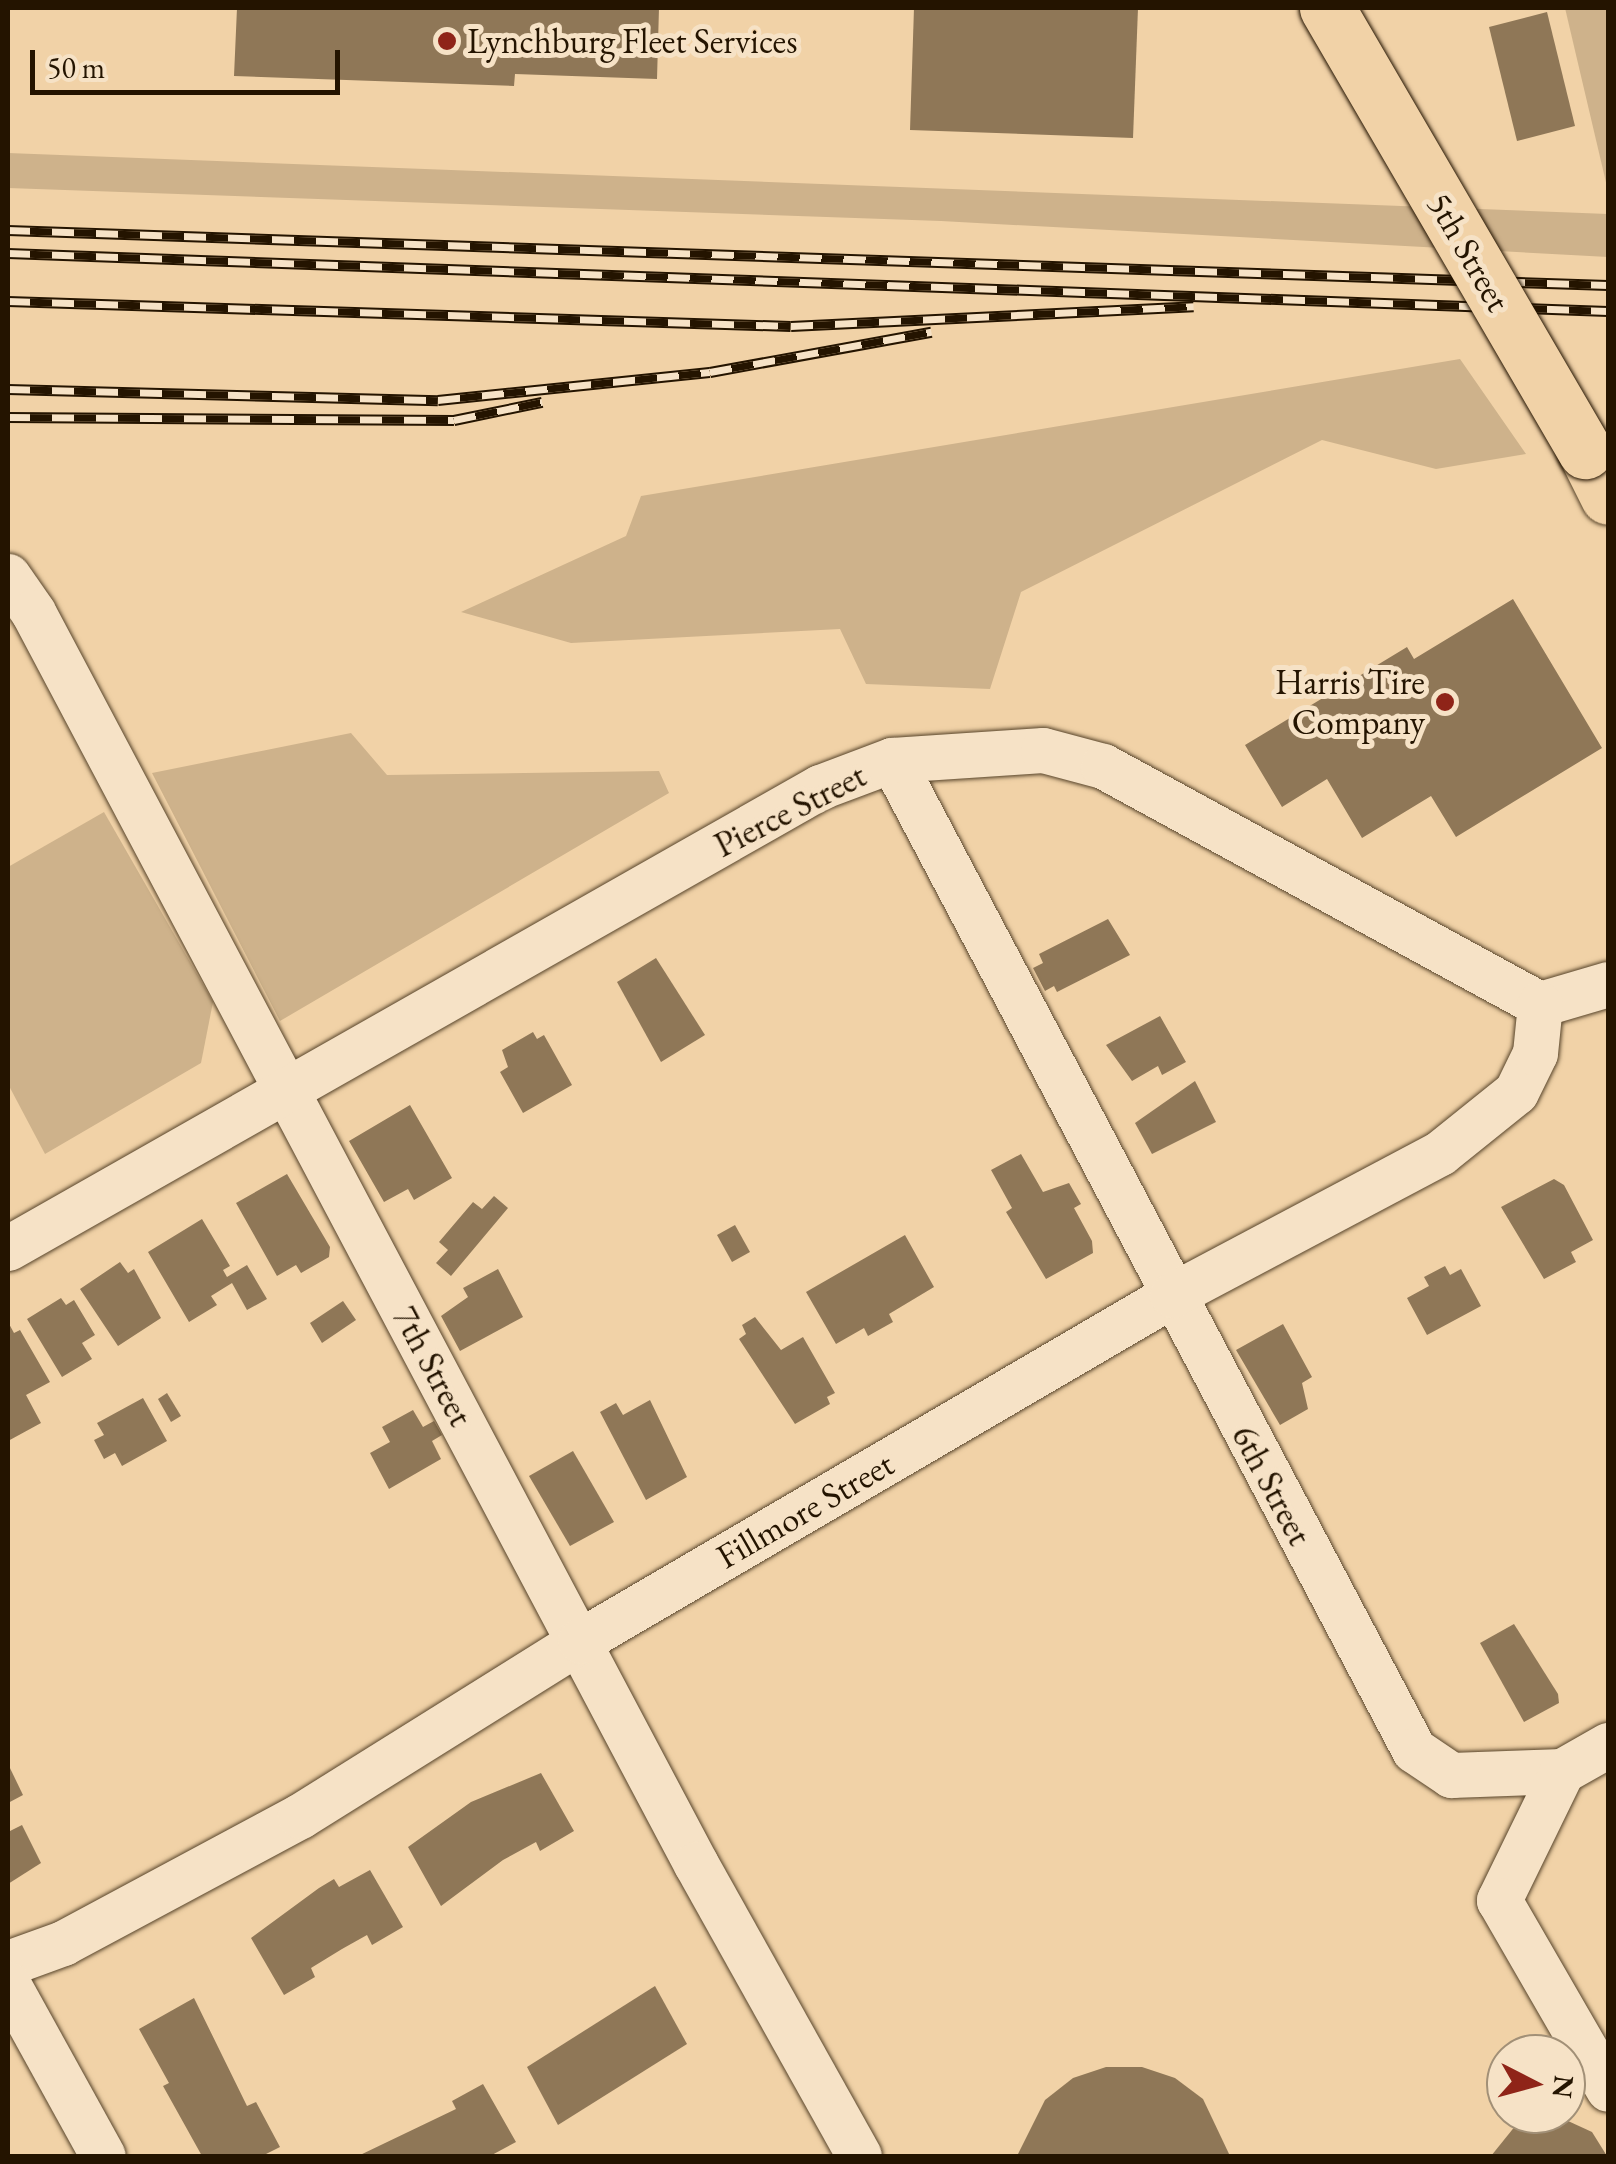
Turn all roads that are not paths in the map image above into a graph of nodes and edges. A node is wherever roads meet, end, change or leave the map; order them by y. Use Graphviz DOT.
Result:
graph roads {
  1 [pos="1327,8"];
  2 [pos="1597,474"];
  3 [pos="8,576"];
  4 [pos="892,760"];
  5 [pos="1608,984"];
  6 [pos="1540,1004"];
  7 [pos="286,1091"];
  8 [pos="8,1248"];
  9 [pos="1172,1296"];
  10 [pos="580,1641"];
  11 [pos="1608,1745"];
  12 [pos="1562,1771"];
  13 [pos="8,1963"];
  14 [pos="8,1984"];
  15 [pos="1608,2089"];
  16 [pos="856,2155"];
  17 [pos="103,2156"];
  1 -- 2 [label="main road, 5th Street, bridge"];
  3 -- 7 [label="street, 7th Street"];
  4 -- 6 [label="street, Pierce Street"];
  4 -- 7 [label="street, Pierce Street"];
  4 -- 9 [label="street, 6th Street"];
  5 -- 6 [label="street"];
  6 -- 9 [label="street, Fillmore Street"];
  7 -- 8 [label="street, Pierce Street"];
  7 -- 10 [label="street, 7th Street"];
  9 -- 10 [label="street, Fillmore Street"];
  9 -- 12 [label="street, 6th Street"];
  10 -- 13 [label="street, Fillmore Street"];
  10 -- 16 [label="street, 7th Street"];
  11 -- 12 [label="street"];
  12 -- 15 [label="street"];
  14 -- 17 [label="street"];
}
